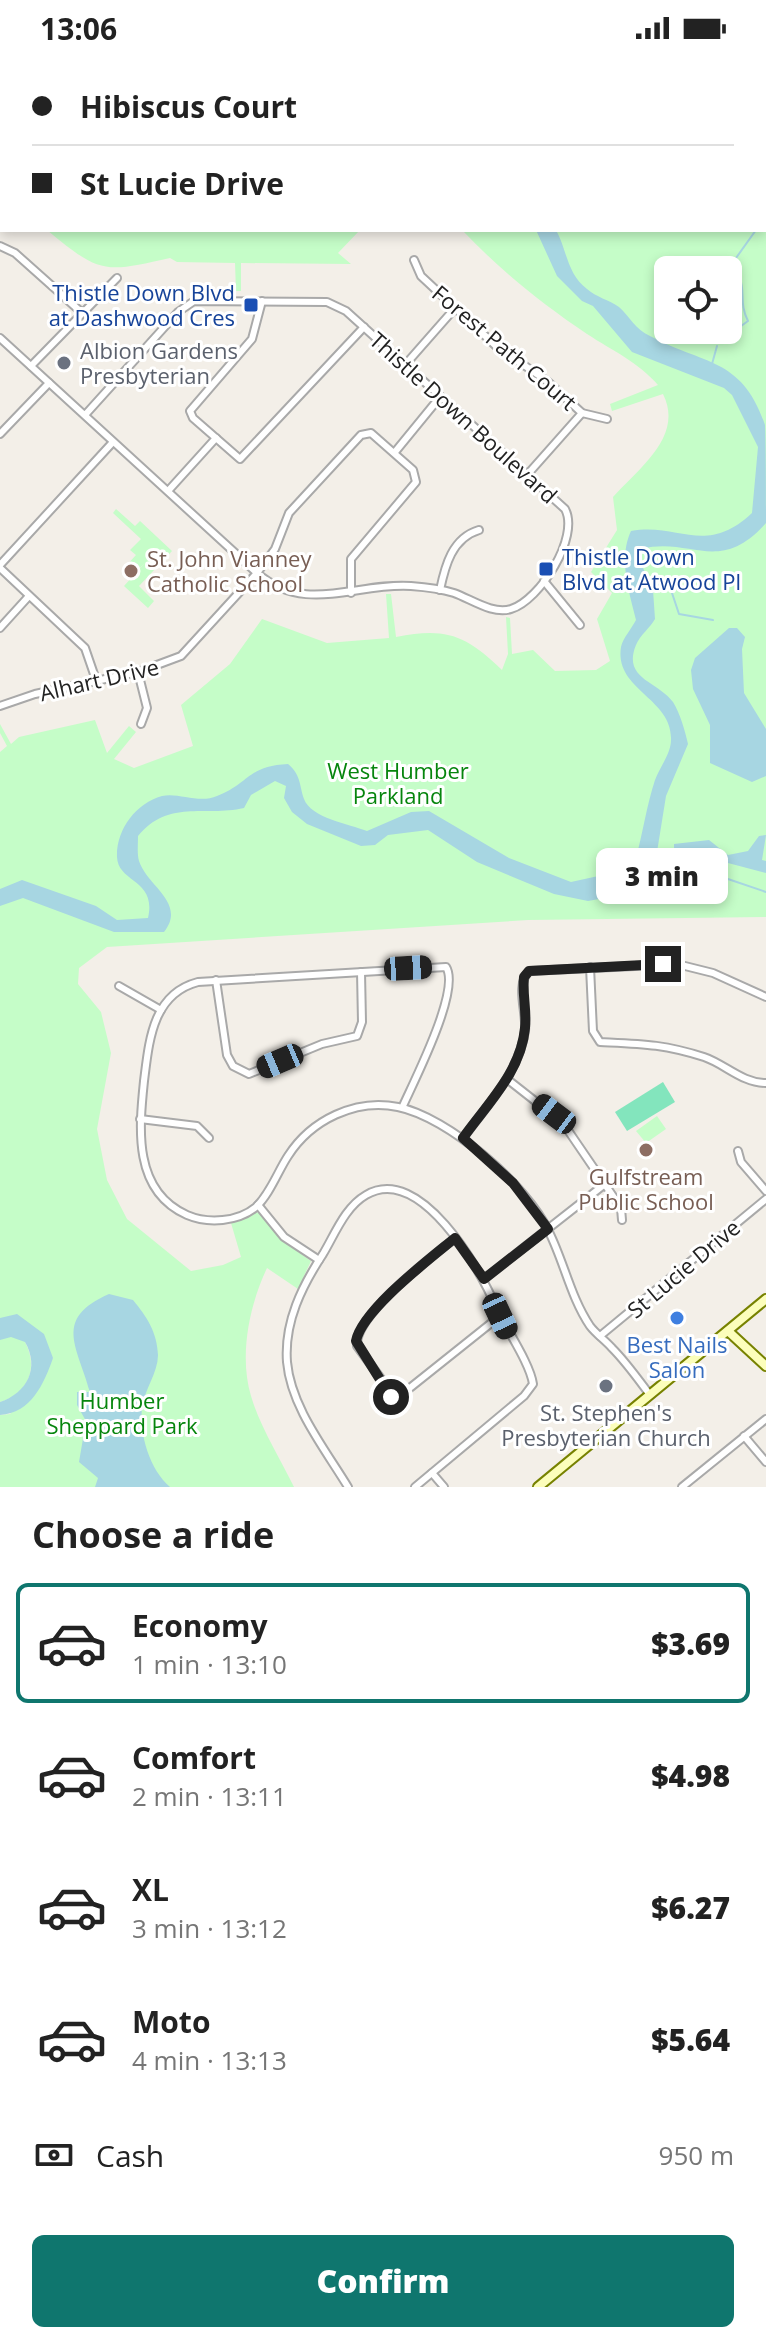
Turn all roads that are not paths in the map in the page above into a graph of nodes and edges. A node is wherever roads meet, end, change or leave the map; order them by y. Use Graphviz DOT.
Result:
graph roads {
  1 [pos="0,246"];
  2 [pos="414,260"];
  3 [pos="117,278"];
  4 [pos="262,301"];
  5 [pos="456,307"];
  6 [pos="80,311"];
  7 [pos="364,327"];
  8 [pos="0,338"];
  9 [pos="405,365"];
  10 [pos="31,366"];
  11 [pos="49,383"];
  12 [pos="440,397"];
  13 [pos="582,413"];
  14 [pos="85,415"];
  15 [pos="607,419"];
  16 [pos="0,434"];
  17 [pos="216,438"];
  18 [pos="113,442"];
  19 [pos="395,452"];
  20 [pos="527,475"];
  21 [pos="168,491"];
  22 [pos="479,530"];
  23 [pos="0,566"];
  24 [pos="257,573"];
  25 [pos="544,581"];
  26 [pos="440,590"];
  27 [pos="351,593"];
  28 [pos="29,596"];
  29 [pos="580,625"];
  30 [pos="0,628"];
  31 [pos="138,672"];
  32 [pos="96,680"];
  33 [pos="0,706"];
  34 [pos="141,724"];
  35 [pos="590,967"];
  36 [pos="361,972"];
  37 [pos="216,980"];
  38 [pos="119,986"];
  39 [pos="766,997"];
  40 [pos="161,1010"];
  41 [pos="507,1079"];
  42 [pos="766,1083"];
  43 [pos="402,1108"];
  44 [pos="140,1119"];
  45 [pos="209,1138"];
  46 [pos="463,1138"];
  47 [pos="738,1151"];
  48 [pos="605,1184"];
  49 [pos="766,1191"];
  50 [pos="766,1199"];
  51 [pos="258,1205"];
  52 [pos="622,1220"];
  53 [pos="548,1229"];
  54 [pos="455,1238"];
  55 [pos="319,1260"];
  56 [pos="484,1279"];
  57 [pos="766,1299"];
  58 [pos="500,1316"];
  59 [pos="728,1331"];
  60 [pos="600,1336"];
  61 [pos="766,1366"];
  62 [pos="650,1395"];
  63 [pos="766,1419"];
  64 [pos="744,1436"];
  65 [pos="766,1462"];
  66 [pos="432,1473"];
  67 [pos="426,1478"];
  68 [pos="348,1487"];
  69 [pos="415,1487"];
  70 [pos="433,1487"];
  71 [pos="444,1487"];
  72 [pos="538,1487"];
  73 [pos="682,1487"];
  1 -- 6 [label="street"];
  2 -- 5 [label="street, Forest Path Court"];
  3 -- 6 [label="street"];
  4 -- 7 [label="street, Thistle Down Boulevard"];
  4 -- 14 [label="street, Thistle Down Boulevard"];
  4 -- 17 [label="street"];
  5 -- 9 [label="street"];
  5 -- 13 [label="street, Forest Path Court"];
  6 -- 10 [label="street"];
  7 -- 9 [label="street, Thistle Down Boulevard"];
  7 -- 17 [label="street"];
  8 -- 10 [label="street, Thistle Down Boulevard"];
  9 -- 12 [label="street, Thistle Down Boulevard"];
  10 -- 11 [label="street, Thistle Down Boulevard"];
  11 -- 14 [label="street, Thistle Down Boulevard"];
  11 -- 16 [label="street"];
  12 -- 19 [label="street"];
  12 -- 20 [label="street, Thistle Down Boulevard"];
  13 -- 15 [label="street, Forest Path Court"];
  13 -- 20 [label="street"];
  14 -- 18 [label="street, Thistle Down Boulevard"];
  17 -- 21 [label="street"];
  18 -- 21 [label="street, Thistle Down Boulevard"];
  18 -- 23 [label="street"];
  19 -- 24 [label="street, Alhart Drive"];
  19 -- 27 [label="street"];
  20 -- 25 [label="street, Thistle Down Boulevard"];
  21 -- 24 [label="street, Thistle Down Boulevard"];
  22 -- 26 [label="street"];
  23 -- 28 [label="street"];
  24 -- 27 [label="street, Thistle Down Boulevard"];
  24 -- 31 [label="street, Alhart Drive"];
  25 -- 26 [label="street, Thistle Down Boulevard"];
  25 -- 29 [label="street"];
  26 -- 27 [label="street, Thistle Down Boulevard"];
  28 -- 30 [label="street"];
  28 -- 32 [label="street"];
  31 -- 32 [label="street, Alhart Drive"];
  31 -- 34 [label="street"];
  32 -- 33 [label="street, Alhart Drive"];
  35 -- 39 [label="street"];
  35 -- 41 [label="street"];
  35 -- 42 [label="street"];
  36 -- 37 [label="street"];
  36 -- 37 [label="street"];
  36 -- 43 [label="street"];
  37 -- 40 [label="street"];
  38 -- 40 [label="street"];
  40 -- 44 [label="street"];
  41 -- 46 [label="street"];
  41 -- 48 [label="street"];
  43 -- 46 [label="street"];
  43 -- 51 [label="street"];
  44 -- 45 [label="street"];
  44 -- 51 [label="street"];
  46 -- 53 [label="street"];
  47 -- 49 [label="street"];
  48 -- 52 [label="street"];
  48 -- 53 [label="street"];
  50 -- 60 [label="street, St Lucie Drive"];
  51 -- 55 [label="street"];
  53 -- 56 [label="street"];
  53 -- 60 [label="street"];
  54 -- 55 [label="street"];
  54 -- 56 [label="street"];
  54 -- 58 [label="street"];
  55 -- 68 [label="street"];
  56 -- 58 [label="street"];
  57 -- 59 [label="main road"];
  58 -- 66 [label="street"];
  59 -- 61 [label="main road"];
  59 -- 62 [label="main road"];
  60 -- 62 [label="street"];
  62 -- 72 [label="main road"];
  63 -- 64 [label="street"];
  64 -- 65 [label="street"];
  64 -- 73 [label="street"];
  66 -- 67 [label="street"];
  66 -- 71 [label="street"];
  67 -- 69 [label="street"];
  67 -- 70 [label="street"];
}
